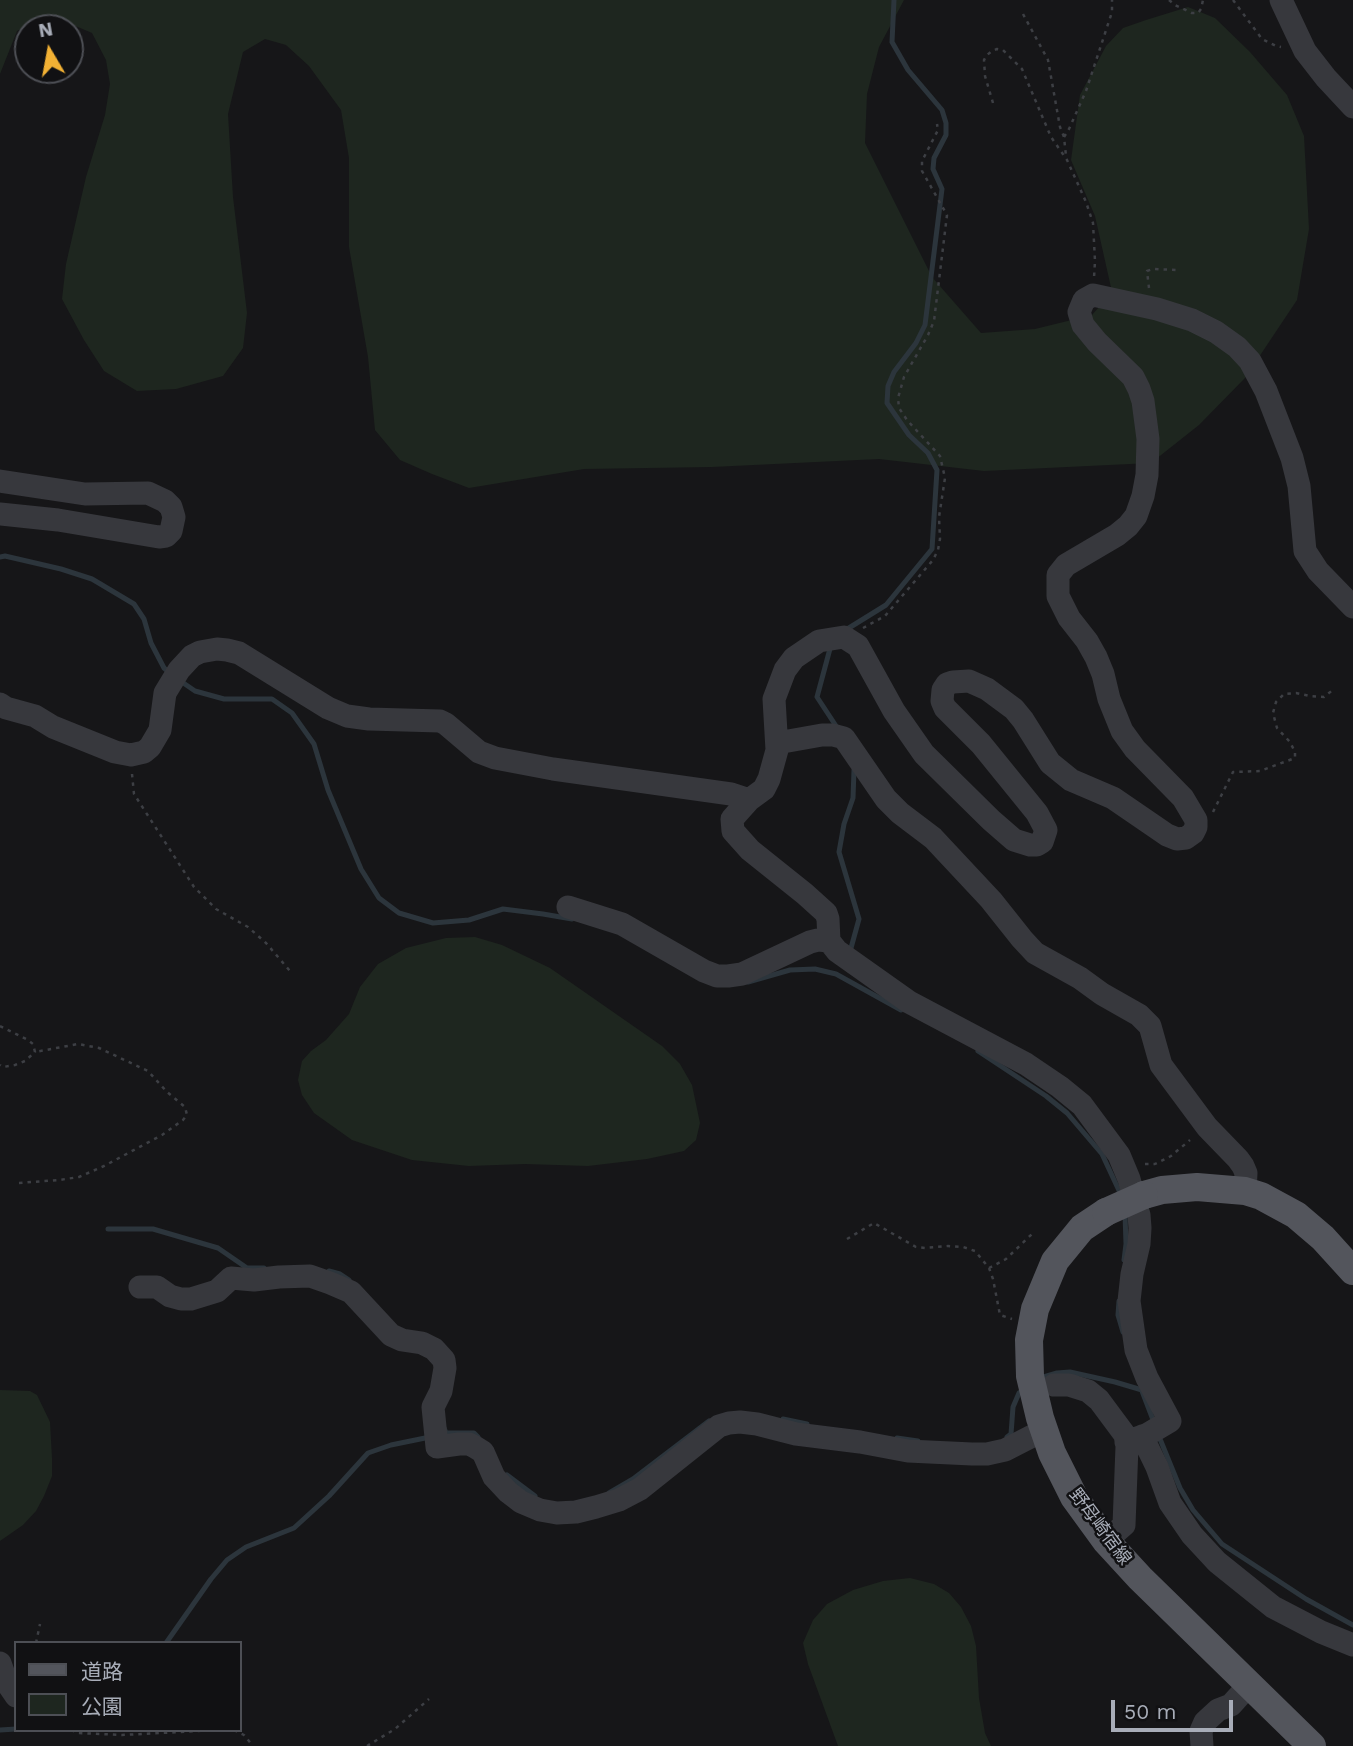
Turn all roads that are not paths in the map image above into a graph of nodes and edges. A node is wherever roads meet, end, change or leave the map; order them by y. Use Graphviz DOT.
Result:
graph roads {
  1 [pos="1280,0"];
  2 [pos="1353,107"];
  3 [pos="0,481"];
  4 [pos="0,514"];
  5 [pos="1353,607"];
  6 [pos="0,705"];
  7 [pos="777,743"];
  8 [pos="749,800"];
  9 [pos="568,906"];
  10 [pos="840,951"];
  11 [pos="1245,1191"];
  12 [pos="1353,1271"];
  13 [pos="140,1287"];
  14 [pos="1039,1384"];
  15 [pos="1044,1430"];
  16 [pos="1146,1434"];
  17 [pos="1106,1541"];
  18 [pos="1353,1645"];
  19 [pos="0,1664"];
  20 [pos="1249,1685"];
  21 [pos="14,1693"];
  22 [pos="1202,1746"];
  23 [pos="1312,1746"];
  1 -- 2 [label="street"];
  3 -- 4 [label="street"];
  5 -- 7 [label="street"];
  6 -- 8 [label="street"];
  7 -- 8 [label="street"];
  7 -- 11 [label="street"];
  8 -- 10 [label="street"];
  9 -- 10 [label="street"];
  10 -- 16 [label="street"];
  11 -- 12 [label="main road, 野母崎宿線"];
  11 -- 14 [label="main road, 野母崎宿線, bridge"];
  13 -- 15 [label="street"];
  14 -- 15 [label="main road, 野母崎宿線"];
  14 -- 16 [label="street"];
  15 -- 17 [label="main road, 野母崎宿線"];
  16 -- 17 [label="street"];
  16 -- 18 [label="street"];
  17 -- 20 [label="main road, 野母崎宿線"];
  19 -- 21 [label="street"];
  20 -- 22 [label="street"];
  20 -- 23 [label="main road, 野母崎宿線"];
}
